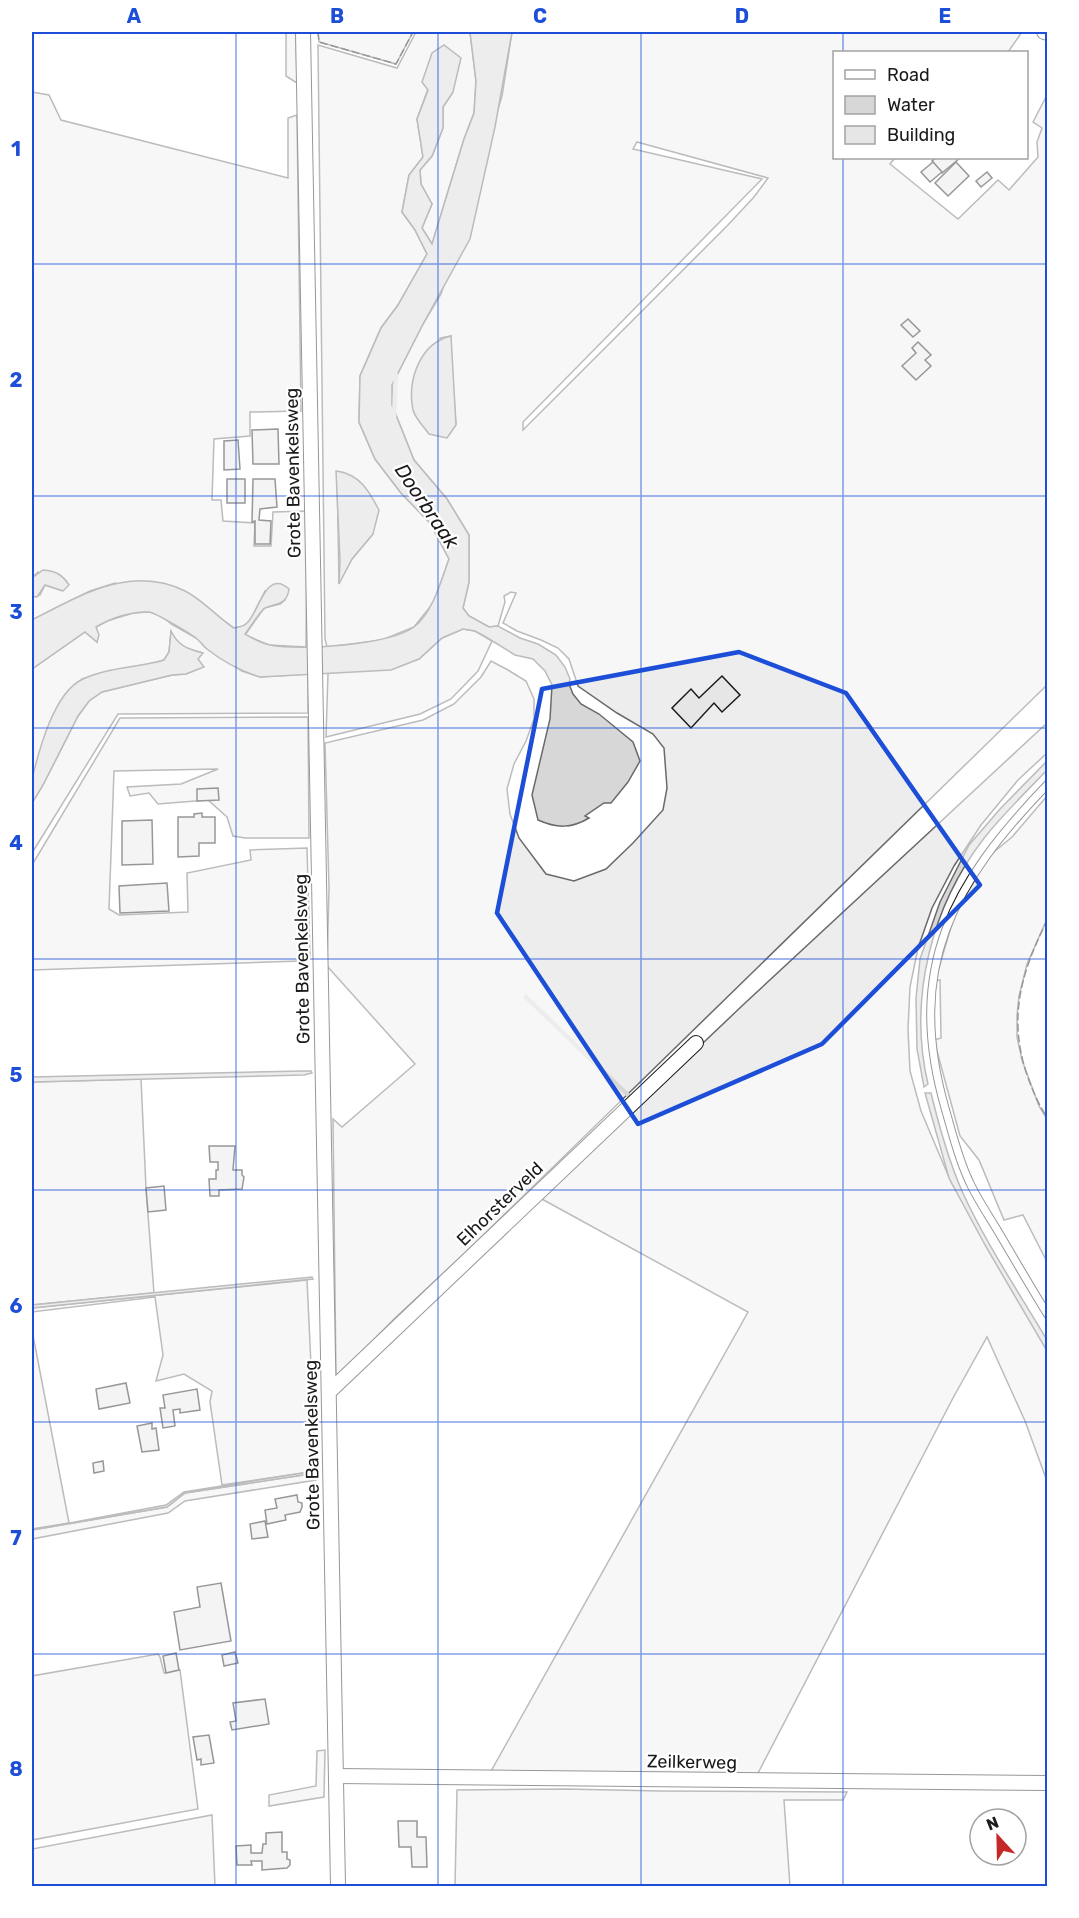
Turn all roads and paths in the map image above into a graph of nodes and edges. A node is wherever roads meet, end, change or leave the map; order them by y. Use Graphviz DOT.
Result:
graph roads {
  1 [pos="303,32"];
  2 [pos="1047,784"];
  3 [pos="696,1043"];
  4 [pos="1047,1315"];
  5 [pos="329,1392"];
  6 [pos="336,1776"];
  7 [pos="1047,1783"];
  8 [pos="338,1887"];
  1 -- 5 [label="street, Grote Bavenkelsweg"];
  2 -- 4 [label="lane"];
  3 -- 5 [label="street, Elhorsterveld"];
  5 -- 6 [label="street, Grote Bavenkelsweg"];
  6 -- 7 [label="street, Zeilkerweg"];
  6 -- 8 [label="street, Grote Bavenkelsweg"];
}
